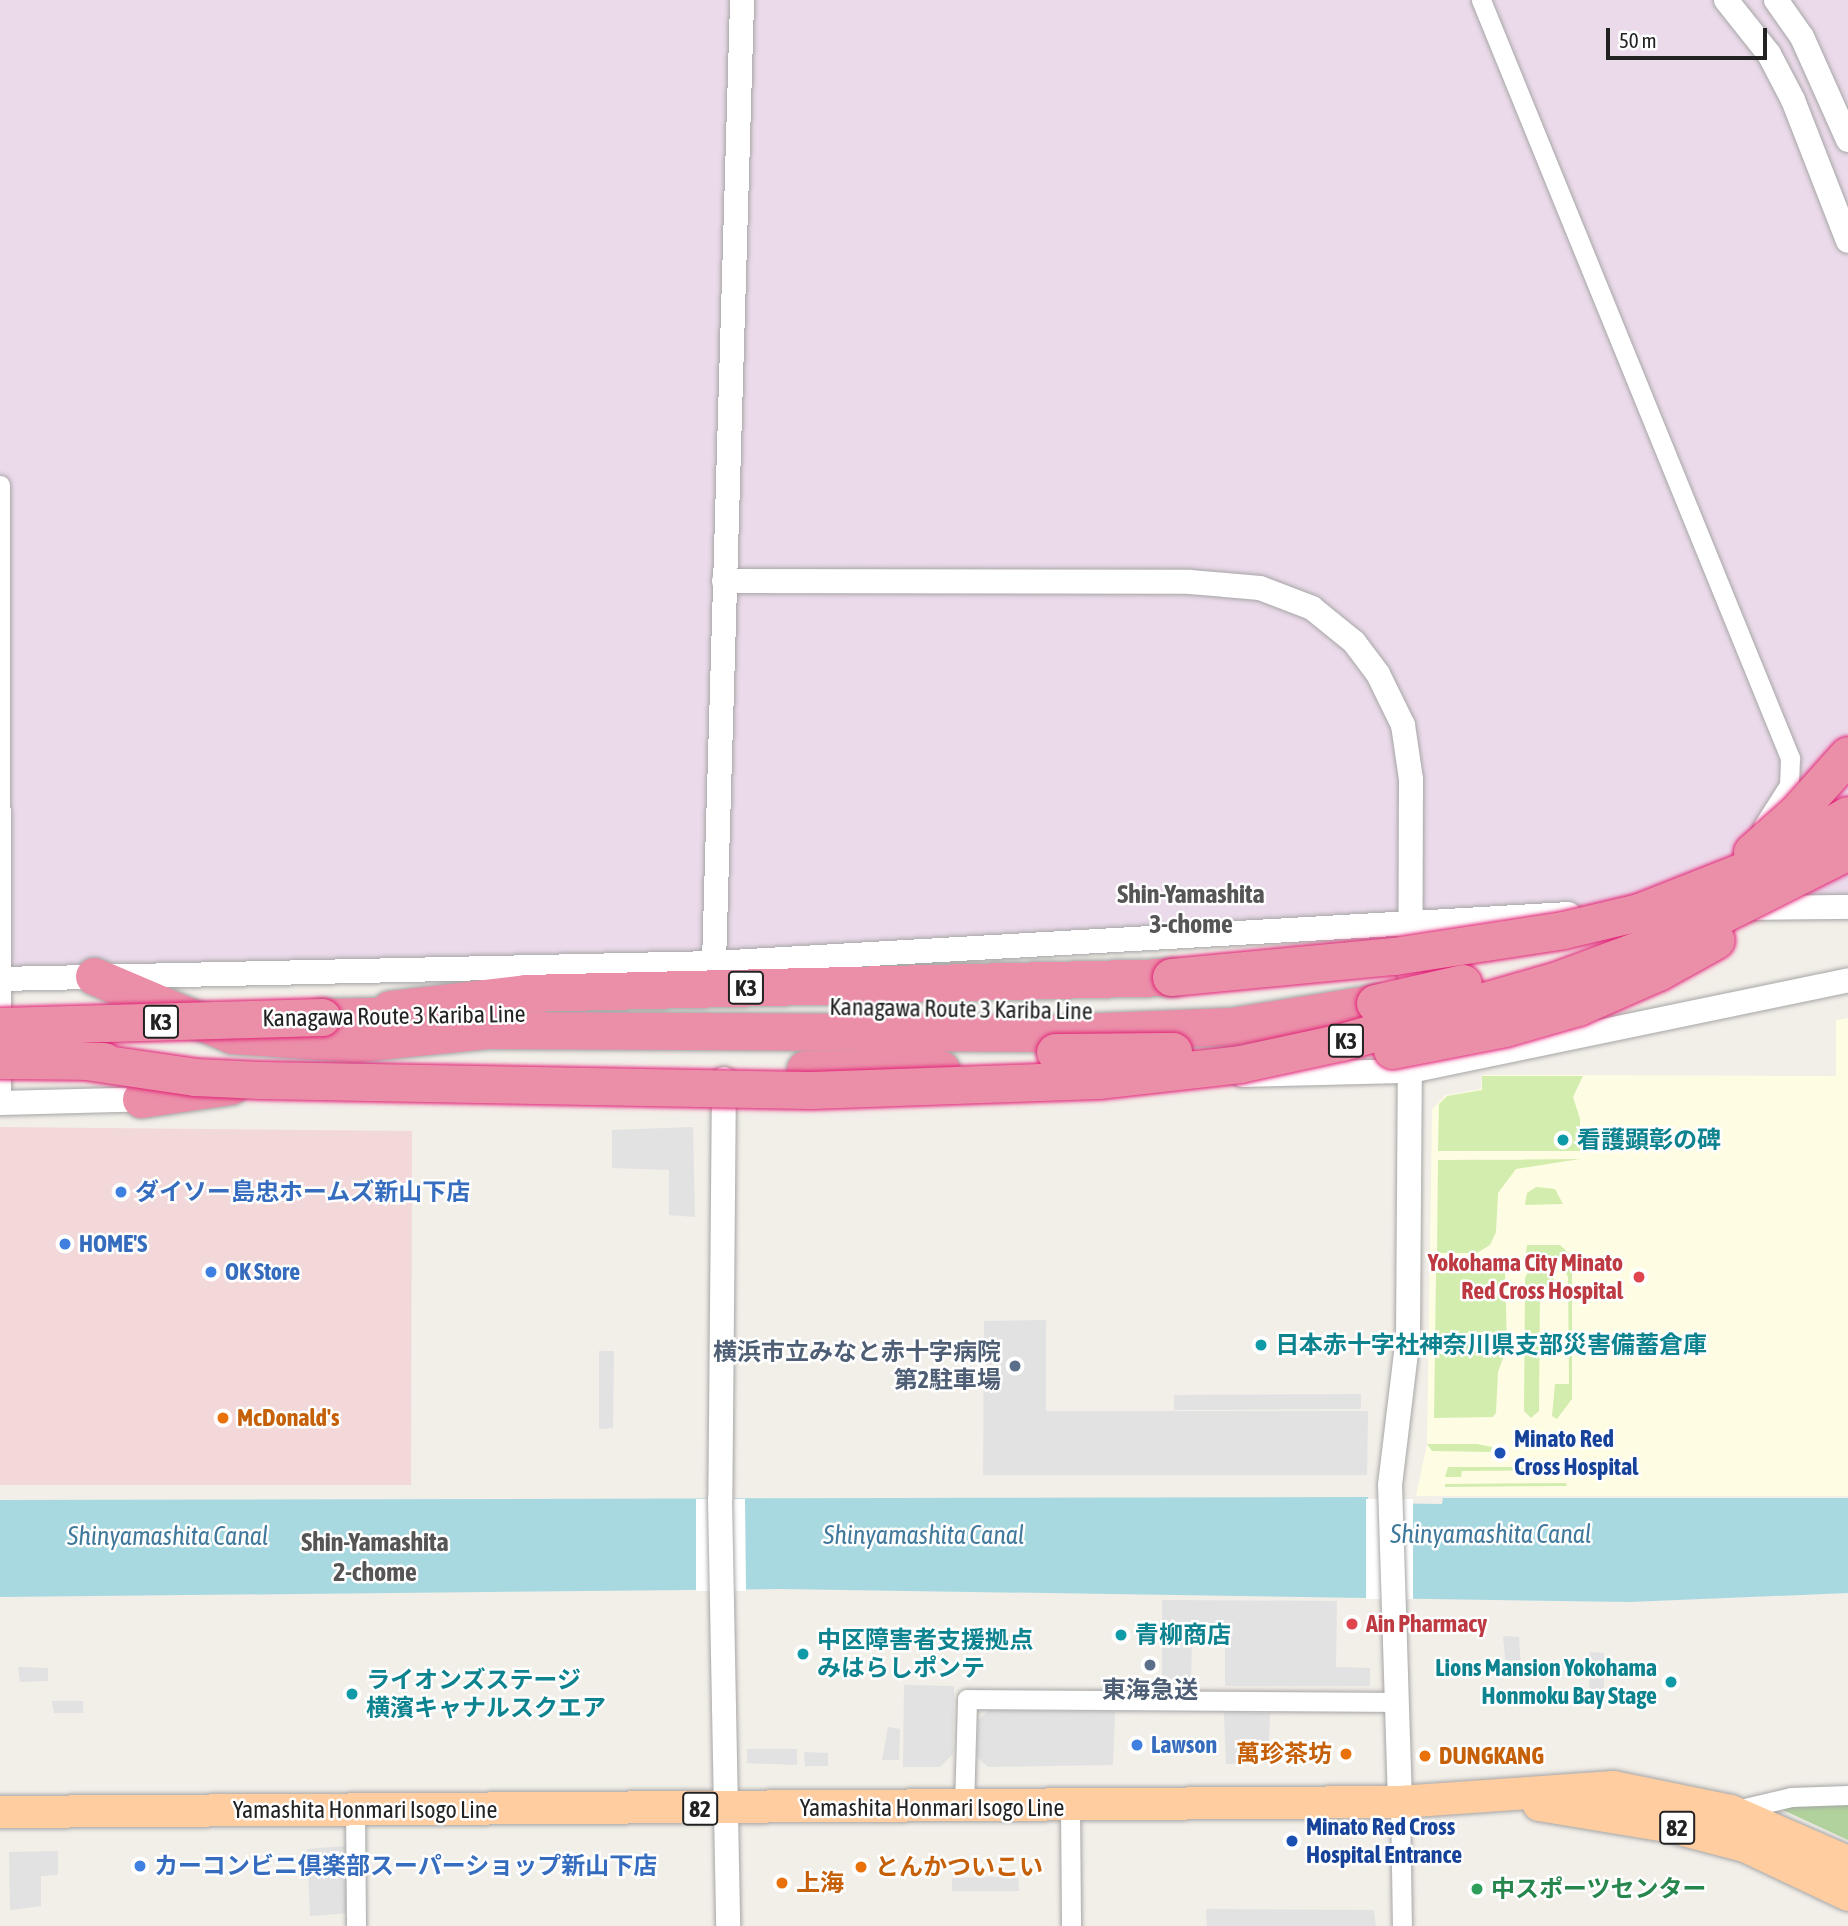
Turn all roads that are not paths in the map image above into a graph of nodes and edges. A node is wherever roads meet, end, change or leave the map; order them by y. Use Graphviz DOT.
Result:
graph roads {
  1 [pos="743,0"];
  2 [pos="1481,0"];
  3 [pos="1726,0"];
  4 [pos="1776,0"];
  5 [pos="1848,140"];
  6 [pos="1848,241"];
  7 [pos="0,485"];
  8 [pos="724,581"];
  9 [pos="1848,755"];
  10 [pos="1848,815"];
  11 [pos="1848,830"];
  12 [pos="1848,851"];
  13 [pos="1848,907"];
  14 [pos="1731,908"];
  15 [pos="1410,922"];
  16 [pos="715,964"];
  17 [pos="94,976"];
  18 [pos="0,979"];
  19 [pos="1848,980"];
  20 [pos="1375,1003"];
  21 [pos="323,1017"];
  22 [pos="0,1026"];
  23 [pos="1454,1039"];
  24 [pos="0,1060"];
  25 [pos="79,1060"];
  26 [pos="1410,1071"];
  27 [pos="724,1079"];
  28 [pos="141,1099"];
  29 [pos="0,1103"];
  30 [pos="1395,1702"];
  31 [pos="1848,1795"];
  32 [pos="1495,1798"];
  33 [pos="1400,1802"];
  34 [pos="1070,1807"];
  35 [pos="964,1808"];
  36 [pos="725,1809"];
  37 [pos="355,1810"];
  38 [pos="1731,1811"];
  39 [pos="0,1812"];
  40 [pos="1848,1862"];
  41 [pos="1848,1895"];
  42 [pos="356,1926"];
  43 [pos="728,1926"];
  44 [pos="1071,1926"];
  45 [pos="1402,1926"];
  1 -- 8 [label="street"];
  2 -- 14 [label="street"];
  3 -- 6 [label="street"];
  4 -- 5 [label="street"];
  7 -- 18 [label="street"];
  8 -- 15 [label="street"];
  8 -- 16 [label="street"];
  9 -- 20 [label="highway, Kanagawa Route 3 Kariba Line / K3, bridge"];
  10 -- 21 [label="highway, K3, bridge"];
  11 -- 23 [label="highway, Kanagawa Route 3 Kariba Line / K3, bridge"];
  12 -- 25 [label="highway, K3, bridge"];
  13 -- 14 [label="street"];
  14 -- 15 [label="street"];
  15 -- 16 [label="street"];
  15 -- 26 [label="street"];
  16 -- 17 [label="street"];
  17 -- 18 [label="street"];
  17 -- 20 [label="highway, K3"];
  18 -- 29 [label="street"];
  19 -- 26 [label="street"];
  20 -- 21 [label="highway, Kanagawa Route 3 Kariba Line / K3"];
  21 -- 22 [label="highway, Kanagawa Route 3 Kariba Line / K3, bridge"];
  23 -- 25 [label="highway, Kanagawa Route 3 Kariba Line / K3, bridge"];
  23 -- 28 [label="highway, K3, bridge"];
  24 -- 25 [label="highway, Kanagawa Route 3 Kariba Line / K3, bridge"];
  26 -- 27 [label="street"];
  26 -- 30 [label="street"];
  27 -- 28 [label="street"];
  27 -- 36 [label="street"];
  28 -- 29 [label="street"];
  30 -- 33 [label="street"];
  30 -- 35 [label="street"];
  31 -- 38 [label="street"];
  32 -- 33 [label="main road, Yamashita Honmari Isogo Line / 82"];
  32 -- 38 [label="main road, 82"];
  32 -- 41 [label="main road, Yamashita Honmari Isogo Line / 82"];
  33 -- 34 [label="main road, Yamashita Honmari Isogo Line / 82"];
  33 -- 45 [label="street"];
  34 -- 35 [label="main road, Yamashita Honmari Isogo Line / 82"];
  34 -- 44 [label="street"];
  35 -- 36 [label="main road, Yamashita Honmari Isogo Line / 82"];
  36 -- 37 [label="main road, Yamashita Honmari Isogo Line / 82"];
  36 -- 43 [label="street"];
  37 -- 39 [label="main road, Yamashita Honmari Isogo Line / 82"];
  37 -- 42 [label="street"];
  38 -- 40 [label="main road, 82"];
}
